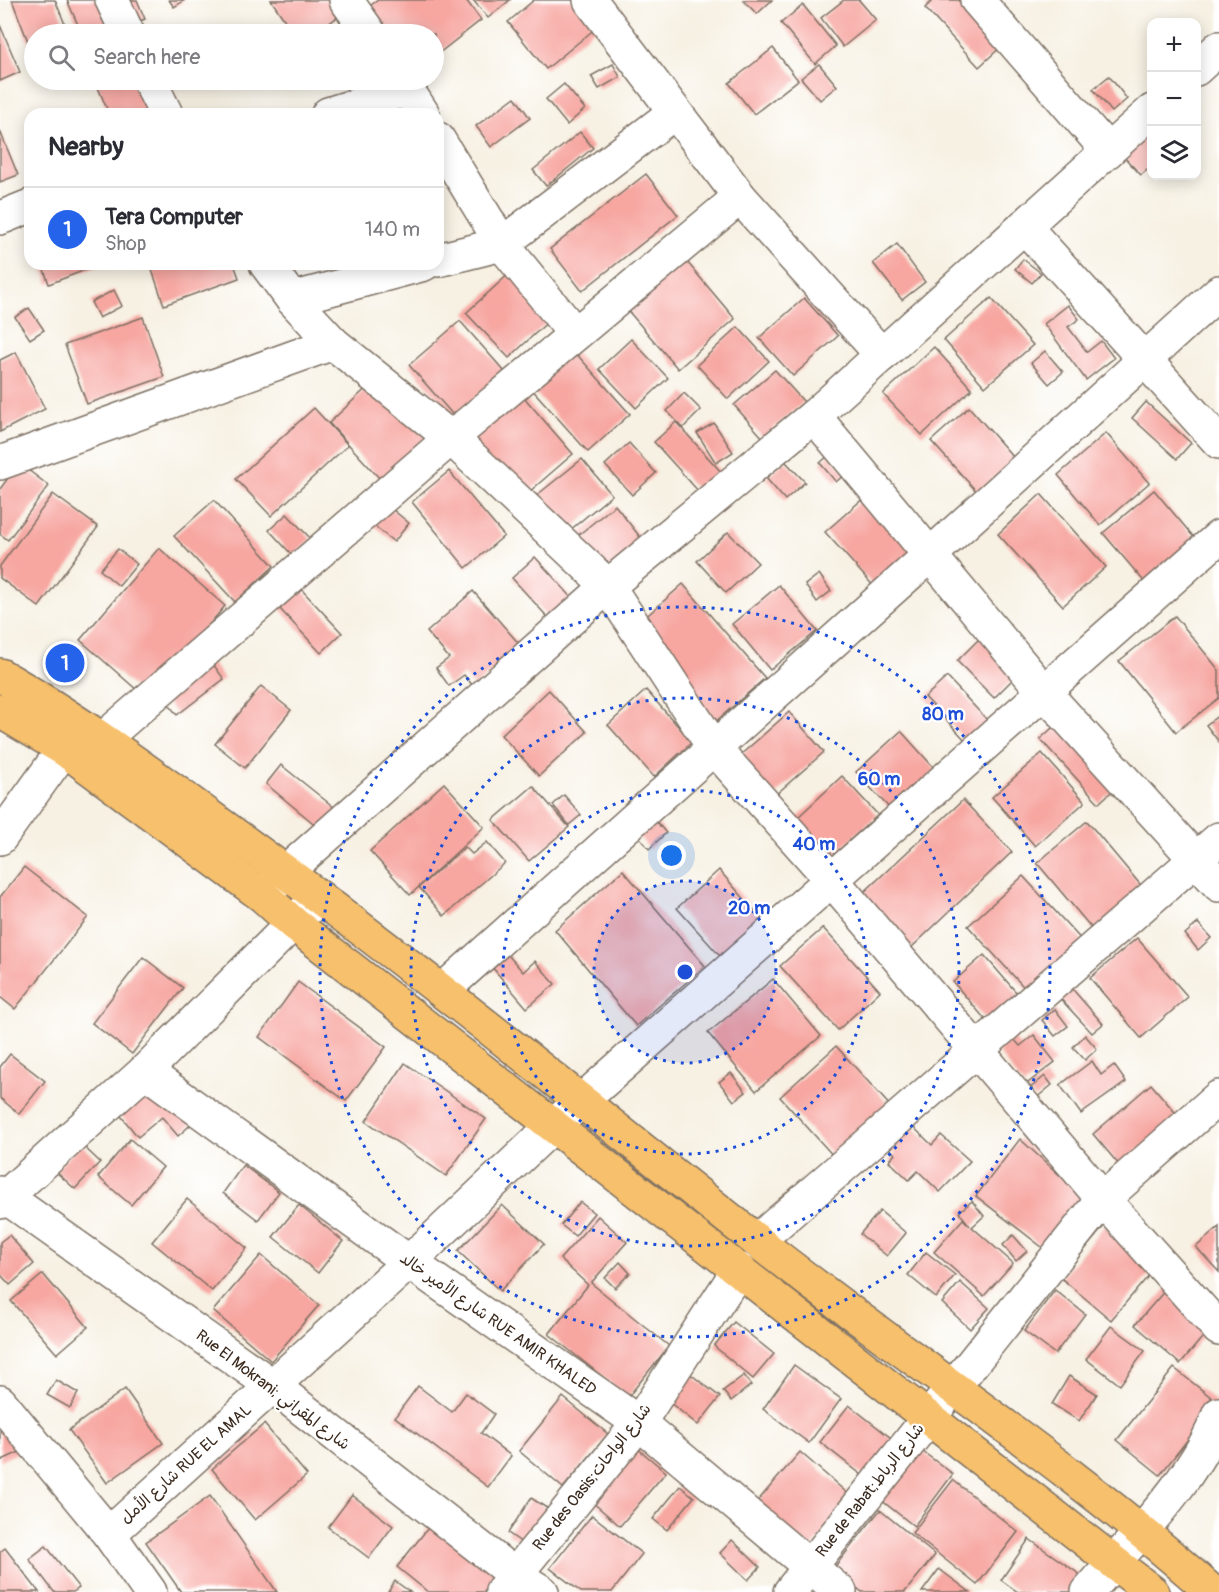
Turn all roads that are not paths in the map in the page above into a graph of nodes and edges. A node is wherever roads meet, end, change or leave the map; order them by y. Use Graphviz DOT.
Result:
graph roads {
  1 [pos="112,0"];
  2 [pos="346,0"];
  3 [pos="590,0"];
  4 [pos="977,0"];
  5 [pos="123,24"];
  6 [pos="363,24"];
  7 [pos="1219,48"];
  8 [pos="1201,65"];
  9 [pos="155,90"];
  10 [pos="411,94"];
  11 [pos="163,108"];
  12 [pos="353,108"];
  13 [pos="675,112"];
  14 [pos="1147,116"];
  15 [pos="444,149"];
  16 [pos="1108,151"];
  17 [pos="740,197"];
  18 [pos="24,208"];
  19 [pos="0,218"];
  20 [pos="1024,226"];
  21 [pos="502,244"];
  22 [pos="444,258"];
  23 [pos="270,270"];
  24 [pos="401,270"];
  25 [pos="1219,291"];
  26 [pos="292,299"];
  27 [pos="575,334"];
  28 [pos="333,343"];
  29 [pos="882,355"];
  30 [pos="1144,359"];
  31 [pos="814,416"];
  32 [pos="451,438"];
  33 [pos="1219,442"];
  34 [pos="0,463"];
  35 [pos="1219,537"];
  36 [pos="930,555"];
  37 [pos="608,586"];
  38 [pos="0,675"];
  39 [pos="1045,693"];
  40 [pos="0,711"];
  41 [pos="103,739"];
  42 [pos="714,748"];
  43 [pos="64,749"];
  44 [pos="0,838"];
  45 [pos="1208,849"];
  46 [pos="286,872"];
  47 [pos="832,880"];
  48 [pos="1219,885"];
  49 [pos="263,896"];
  50 [pos="319,897"];
  51 [pos="294,924"];
  52 [pos="442,990"];
  53 [pos="977,1052"];
  54 [pos="145,1071"];
  55 [pos="1219,1097"];
  56 [pos="581,1101"];
  57 [pos="553,1126"];
  58 [pos="2,1198"];
  59 [pos="1103,1199"];
  60 [pos="757,1241"];
  61 [pos="409,1262"];
  62 [pos="739,1269"];
  63 [pos="1219,1329"];
  64 [pos="273,1386"];
  65 [pos="954,1386"];
  66 [pos="0,1402"];
  67 [pos="1219,1414"];
  68 [pos="929,1416"];
  69 [pos="639,1423"];
  70 [pos="1142,1529"];
  71 [pos="109,1534"];
  72 [pos="1113,1562"];
  73 [pos="799,1580"];
  74 [pos="508,1583"];
  75 [pos="147,1591"];
  76 [pos="542,1592"];
  77 [pos="840,1592"];
  78 [pos="1088,1592"];
  79 [pos="1152,1592"];
  80 [pos="1212,1592"];
  1 -- 5 [label="street"];
  2 -- 6 [label="street"];
  3 -- 13 [label="street"];
  4 -- 16 [label="street"];
  7 -- 8 [label="street"];
  9 -- 11 [label="street"];
  10 -- 12 [label="street"];
  13 -- 17 [label="street"];
  13 -- 21 [label="street"];
  14 -- 16 [label="street"];
  15 -- 21 [label="street"];
  16 -- 20 [label="street"];
  17 -- 27 [label="street"];
  17 -- 29 [label="street"];
  18 -- 19 [label="street"];
  20 -- 29 [label="street"];
  20 -- 30 [label="street"];
  21 -- 22 [label="street"];
  21 -- 27 [label="street"];
  23 -- 26 [label="street"];
  24 -- 26 [label="street"];
  25 -- 30 [label="street"];
  26 -- 28 [label="street"];
  27 -- 32 [label="street"];
  28 -- 32 [label="street"];
  28 -- 34 [label="street"];
  29 -- 31 [label="street"];
  30 -- 33 [label="street"];
  30 -- 36 [label="street"];
  31 -- 36 [label="street"];
  31 -- 37 [label="street"];
  32 -- 37 [label="street"];
  32 -- 41 [label="street"];
  35 -- 39 [label="street, شارع الأمل RUE EL AMAL"];
  36 -- 39 [label="street"];
  36 -- 42 [label="street"];
  37 -- 42 [label="street"];
  37 -- 46 [label="street"];
  38 -- 41 [label="main road"];
  39 -- 45 [label="street"];
  39 -- 47 [label="street, شارع الأمل RUE EL AMAL"];
  40 -- 43 [label="main road"];
  41 -- 46 [label="main road"];
  42 -- 47 [label="street"];
  42 -- 52 [label="street"];
  43 -- 44 [label="street"];
  43 -- 49 [label="main road"];
  45 -- 48 [label="street"];
  45 -- 53 [label="street"];
  46 -- 49 [label="street"];
  46 -- 50 [label="main road"];
  47 -- 53 [label="street"];
  47 -- 56 [label="street, شارع الأمل RUE EL AMAL"];
  49 -- 51 [label="main road"];
  50 -- 51 [label="street"];
  50 -- 52 [label="main road"];
  51 -- 54 [label="street"];
  51 -- 57 [label="main road"];
  52 -- 56 [label="main road"];
  53 -- 59 [label="street"];
  53 -- 60 [label="street"];
  54 -- 58 [label="street"];
  54 -- 61 [label="street, شارع الأمير خالد RUE AMIR KHALED"];
  55 -- 59 [label="street, Rue de Rabat;شارع الرباط"];
  56 -- 57 [label="street, شارع الأمل RUE EL AMAL"];
  56 -- 60 [label="main road"];
  57 -- 61 [label="street, شارع الأمل RUE EL AMAL"];
  57 -- 62 [label="main road"];
  58 -- 64 [label="street, Rue El Mokrani; شارع المقراني"];
  59 -- 63 [label="street"];
  59 -- 65 [label="street, Rue de Rabat;شارع الرباط"];
  60 -- 65 [label="main road"];
  61 -- 64 [label="street, شارع الأمل RUE EL AMAL"];
  61 -- 69 [label="street, شارع الأمير خالد RUE AMIR KHALED"];
  62 -- 68 [label="main road"];
  62 -- 69 [label="street, Rue des Oasis;شارع الواحات"];
  64 -- 71 [label="street, شارع الأمل RUE EL AMAL"];
  64 -- 74 [label="street, Rue El Mokrani; شارع المقراني"];
  65 -- 68 [label="street, Rue de Rabat;شارع الرباط"];
  65 -- 70 [label="main road"];
  66 -- 71 [label="street"];
  67 -- 70 [label="street"];
  68 -- 72 [label="main road"];
  68 -- 73 [label="street, Rue de Rabat;شارع الرباط"];
  69 -- 73 [label="street, شارع الأمير خالد RUE AMIR KHALED"];
  69 -- 74 [label="street, Rue des Oasis;شارع الواحات"];
  70 -- 72 [label="street"];
  70 -- 80 [label="main road"];
  71 -- 75 [label="street"];
  72 -- 78 [label="street"];
  72 -- 79 [label="main road"];
  73 -- 77 [label="street, شارع الأمير خالد RUE AMIR KHALED"];
  74 -- 76 [label="street, Rue El Mokrani; شارع المقراني"];
}
